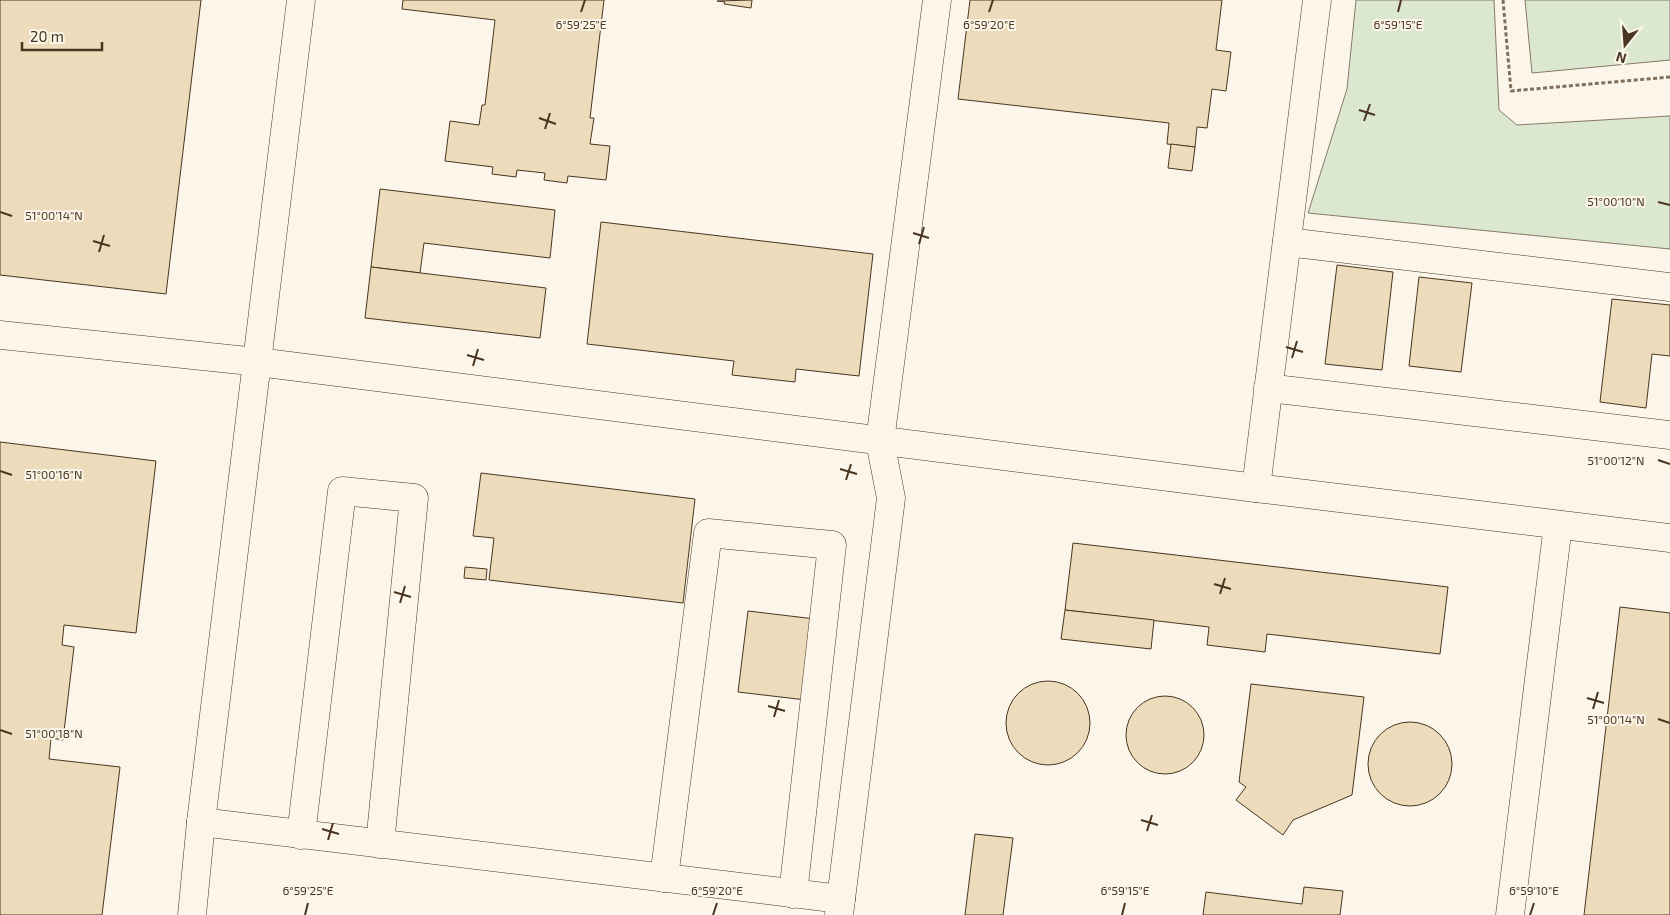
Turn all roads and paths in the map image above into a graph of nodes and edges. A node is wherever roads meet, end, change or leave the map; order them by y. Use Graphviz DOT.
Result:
graph roads {
  1 [pos="302,0"];
  2 [pos="938,0"];
  3 [pos="1317,0"];
  4 [pos="1503,0"];
  5 [pos="1670,77"];
  6 [pos="1287,242"];
  7 [pos="1670,287"];
  8 [pos="0,335"];
  9 [pos="258,362"];
  10 [pos="1268,388"];
  11 [pos="1670,435"];
  12 [pos="880,441"];
  13 [pos="1256,488"];
  14 [pos="1558,525"];
  15 [pos="1670,538"];
  16 [pos="201,822"];
  17 [pos="301,834"];
  18 [pos="380,844"];
  19 [pos="664,878"];
  20 [pos="793,894"];
  21 [pos="840,907"];
  22 [pos="192,915"];
  23 [pos="1510,915"];
  1 -- 9 [label="lane"];
  2 -- 12 [label="lane"];
  3 -- 6 [label="lane"];
  4 -- 5 [label="path"];
  6 -- 7 [label="lane"];
  6 -- 10 [label="lane"];
  8 -- 9 [label="lane"];
  9 -- 12 [label="lane"];
  9 -- 16 [label="lane"];
  10 -- 11 [label="lane"];
  10 -- 13 [label="lane"];
  12 -- 13 [label="lane"];
  12 -- 21 [label="lane"];
  13 -- 14 [label="lane"];
  14 -- 15 [label="lane"];
  14 -- 23 [label="lane"];
  16 -- 17 [label="lane"];
  16 -- 22 [label="lane"];
  17 -- 18 [label="lane"];
  17 -- 18 [label="lane"];
  18 -- 19 [label="lane"];
  19 -- 20 [label="lane"];
  19 -- 20 [label="lane"];
  20 -- 21 [label="lane"];
}
